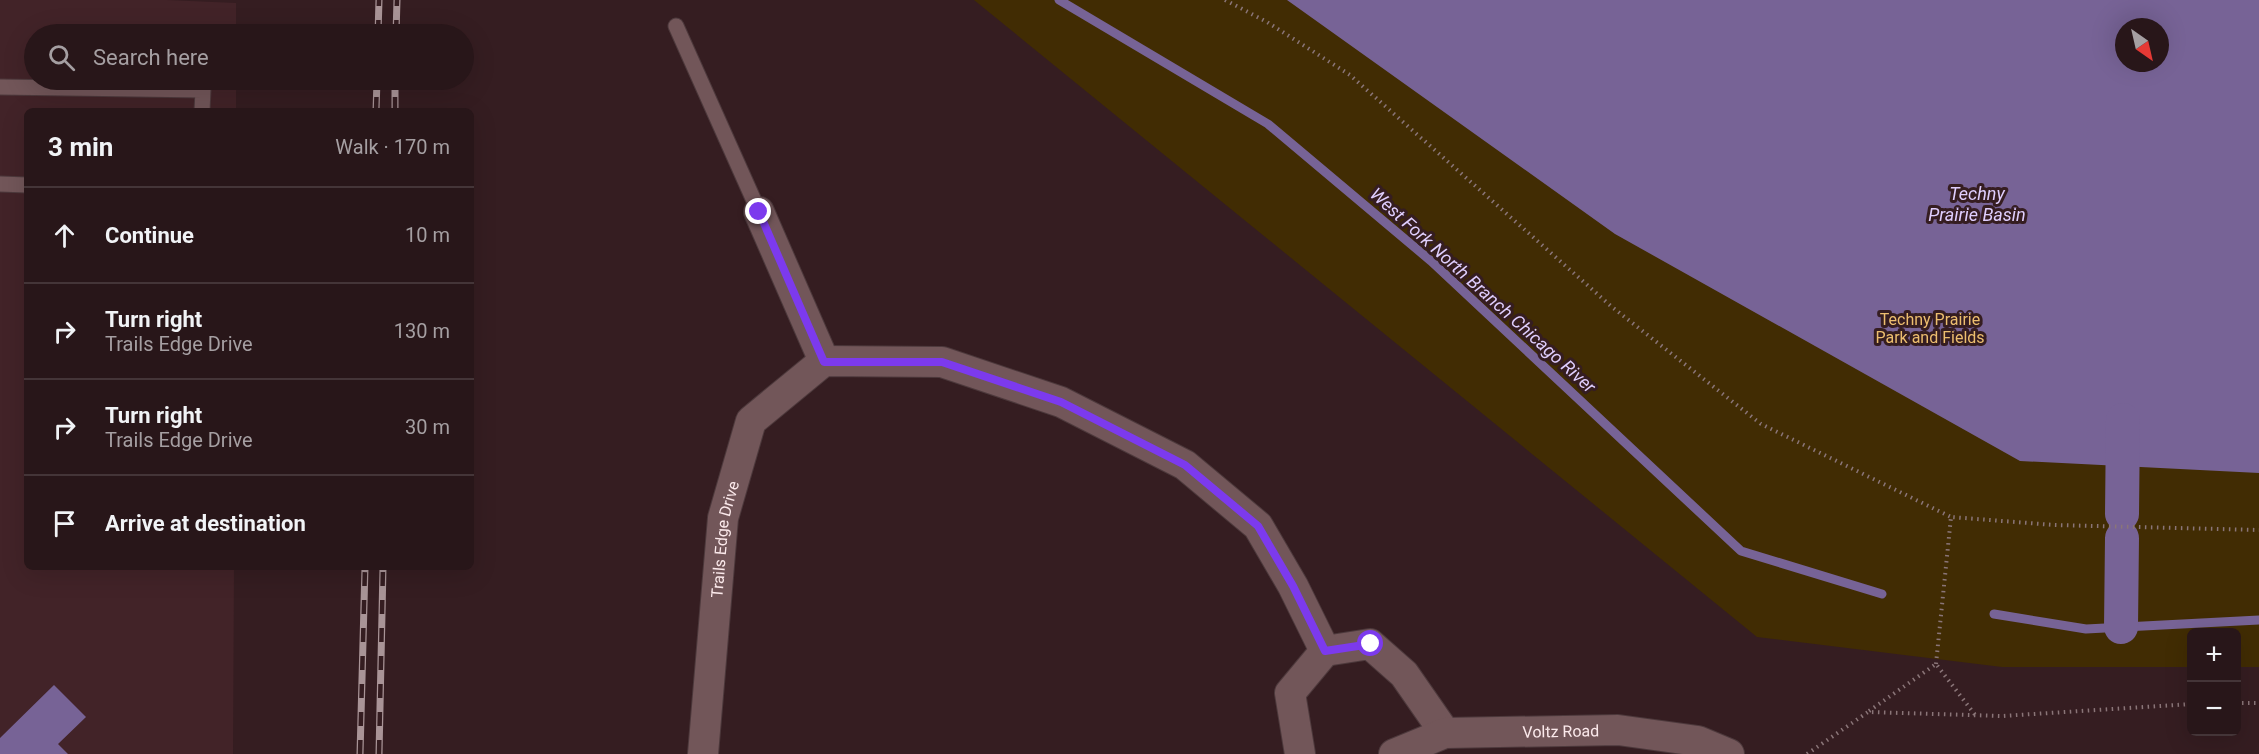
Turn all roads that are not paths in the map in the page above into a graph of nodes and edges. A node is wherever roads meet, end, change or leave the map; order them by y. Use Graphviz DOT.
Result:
graph roads {
  1 [pos="676,26"];
  2 [pos="0,87"];
  3 [pos="24,87"];
  4 [pos="203,90"];
  5 [pos="202,108"];
  6 [pos="0,184"];
  7 [pos="24,184"];
  8 [pos="759,212"];
  9 [pos="824,362"];
  10 [pos="1325,651"];
  11 [pos="1445,733"];
  12 [pos="703,754"];
  13 [pos="1300,754"];
  14 [pos="1394,754"];
  15 [pos="1729,754"];
  1 -- 8 [label="lane"];
  2 -- 3 [label="lane"];
  4 -- 5 [label="lane"];
  6 -- 7 [label="lane"];
  8 -- 9 [label="street"];
  9 -- 10 [label="street"];
  9 -- 12 [label="street, Trails Edge Drive"];
  10 -- 11 [label="street"];
  10 -- 13 [label="street"];
  11 -- 14 [label="street, Voltz Road"];
  11 -- 15 [label="street, Voltz Road"];
}
